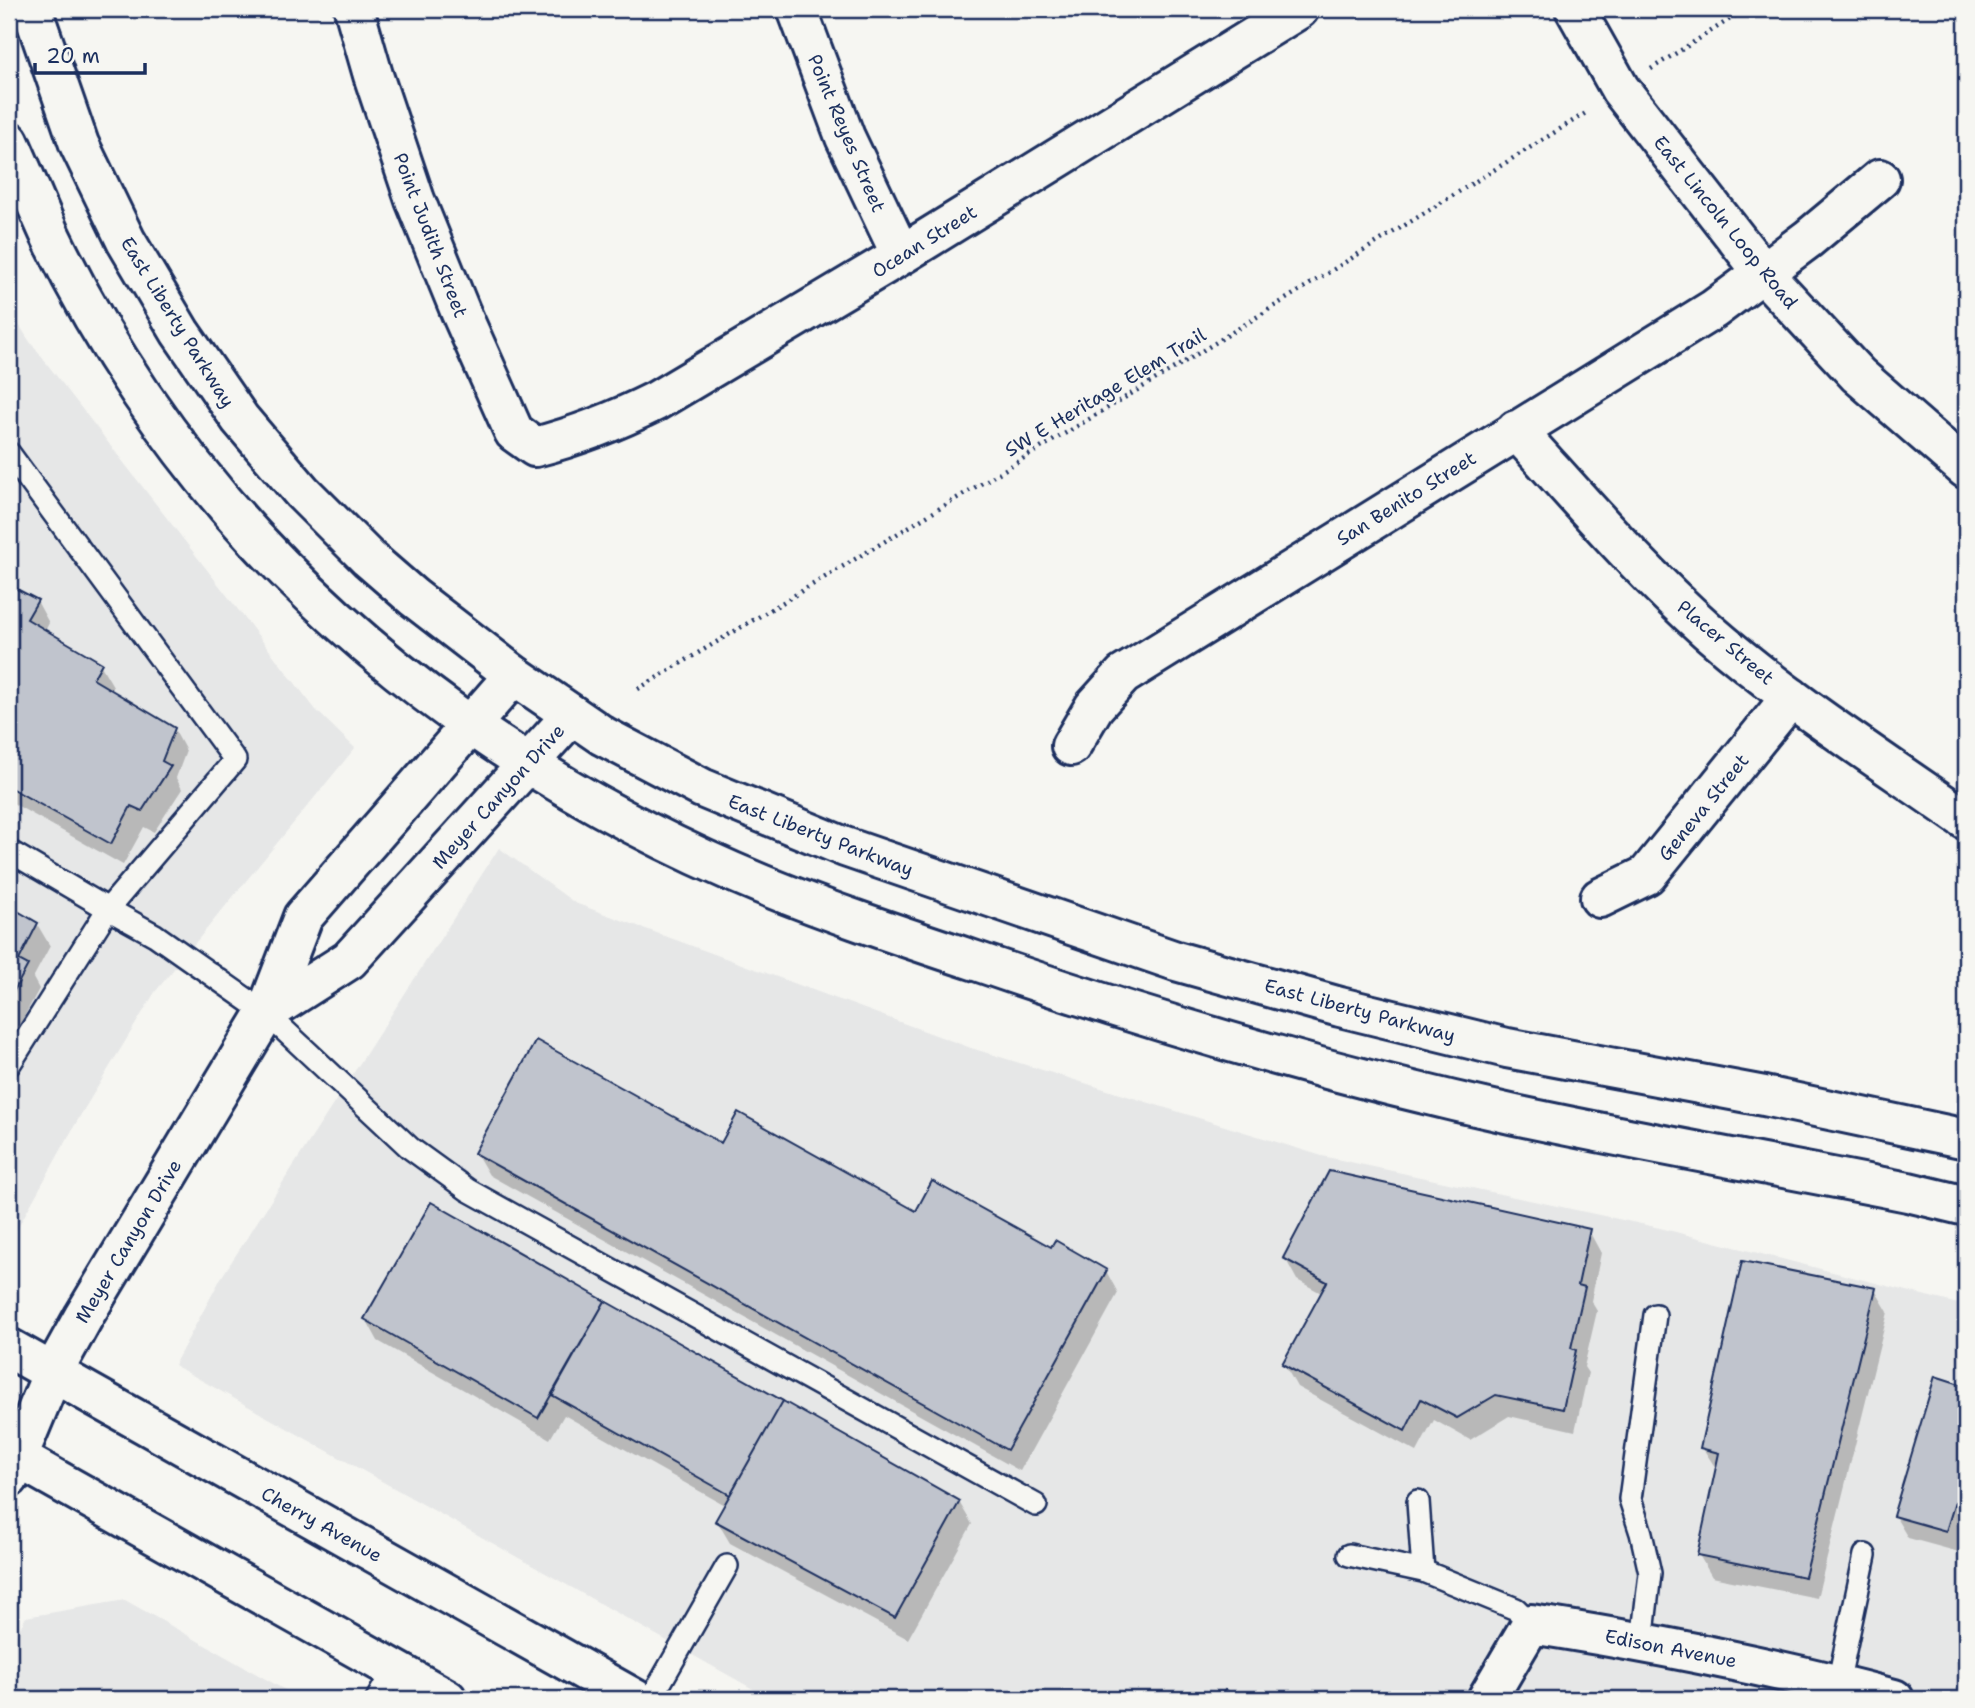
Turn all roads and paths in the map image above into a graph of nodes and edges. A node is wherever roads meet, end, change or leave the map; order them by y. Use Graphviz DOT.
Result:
graph roads {
  1 [pos="32,9"];
  2 [pos="354,9"];
  3 [pos="797,9"];
  4 [pos="1300,9"];
  5 [pos="1575,9"];
  6 [pos="1746,9"];
  7 [pos="1260,19"];
  8 [pos="1667,59"];
  9 [pos="1583,116"];
  10 [pos="9,141"];
  11 [pos="1880,178"];
  12 [pos="901,255"];
  13 [pos="1764,274"];
  14 [pos="1516,430"];
  15 [pos="535,447"];
  16 [pos="9,453"];
  17 [pos="1966,469"];
  18 [pos="514,675"];
  19 [pos="638,689"];
  20 [pos="1791,697"];
  21 [pos="572,715"];
  22 [pos="470,724"];
  23 [pos="1070,746"];
  24 [pos="528,764"];
  25 [pos="1966,820"];
  26 [pos="9,851"];
  27 [pos="1600,898"];
  28 [pos="108,909"];
  29 [pos="266,1013"];
  30 [pos="9,1065"];
  31 [pos="1966,1139"];
  32 [pos="1966,1206"];
  33 [pos="1655,1315"];
  34 [pos="9,1348"];
  35 [pos="53,1373"];
  36 [pos="12,1463"];
  37 [pos="1418,1501"];
  38 [pos="1037,1505"];
  39 [pos="1349,1555"];
  40 [pos="1865,1555"];
  41 [pos="727,1566"];
  42 [pos="1423,1571"];
  43 [pos="1531,1624"];
  44 [pos="1642,1642"];
  45 [pos="386,1684"];
  46 [pos="1838,1684"];
  47 [pos="447,1699"];
  48 [pos="635,1699"];
  49 [pos="651,1699"];
  50 [pos="1487,1699"];
  51 [pos="1894,1699"];
  1 -- 18 [label="street, East Liberty Parkway"];
  2 -- 15 [label="street, Point Judith Street"];
  3 -- 12 [label="street, Point Reyes Street"];
  4 -- 7 [label="street, Ocean Street"];
  5 -- 13 [label="street, East Lincoln Loop Road"];
  6 -- 8 [label="path"];
  7 -- 12 [label="street, Ocean Street"];
  9 -- 19 [label="path, SW E Heritage Elem Trail"];
  10 -- 22 [label="street"];
  11 -- 13 [label="street, San Benito Street"];
  12 -- 15 [label="street, Ocean Street"];
  13 -- 14 [label="street, San Benito Street"];
  13 -- 17 [label="street, East Lincoln Loop Road"];
  14 -- 20 [label="street, Placer Street"];
  14 -- 23 [label="street, San Benito Street"];
  16 -- 28 [label="lane"];
  18 -- 21 [label="street, East Liberty Parkway"];
  18 -- 22 [label="street, Meyer Canyon Drive"];
  20 -- 25 [label="street, Placer Street"];
  20 -- 27 [label="street, Geneva Street"];
  21 -- 24 [label="street, Meyer Canyon Drive"];
  21 -- 31 [label="street, East Liberty Parkway"];
  22 -- 24 [label="street"];
  22 -- 29 [label="street, Meyer Canyon Drive"];
  24 -- 29 [label="street, Meyer Canyon Drive"];
  24 -- 32 [label="street"];
  26 -- 28 [label="lane"];
  28 -- 29 [label="lane"];
  28 -- 30 [label="lane"];
  29 -- 35 [label="street, Meyer Canyon Drive"];
  29 -- 38 [label="lane"];
  33 -- 44 [label="lane"];
  34 -- 35 [label="street, Cherry Avenue"];
  35 -- 36 [label="street, Meyer Canyon Drive"];
  35 -- 48 [label="street, Cherry Avenue"];
  36 -- 45 [label="street"];
  37 -- 42 [label="lane"];
  39 -- 42 [label="lane"];
  40 -- 46 [label="lane"];
  41 -- 49 [label="lane"];
  42 -- 43 [label="lane"];
  43 -- 44 [label="street, Edison Avenue"];
  43 -- 50 [label="street"];
  44 -- 46 [label="street, Edison Avenue"];
  45 -- 47 [label="street"];
  46 -- 51 [label="street, Edison Avenue"];
}
